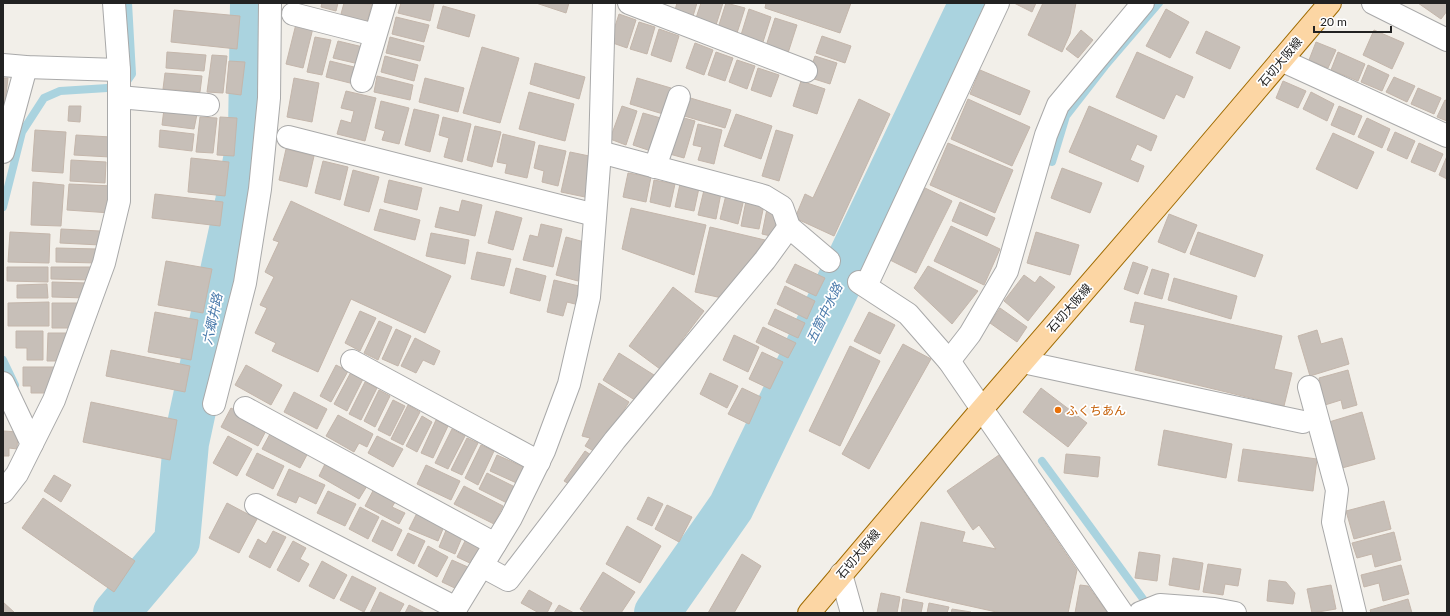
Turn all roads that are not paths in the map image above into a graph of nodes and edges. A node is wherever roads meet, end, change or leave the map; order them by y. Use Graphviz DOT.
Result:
graph roads {
  1 [pos="114,3"];
  2 [pos="270,3"];
  3 [pos="385,3"];
  4 [pos="604,3"];
  5 [pos="629,3"];
  6 [pos="998,3"];
  7 [pos="1143,3"];
  8 [pos="1330,3"];
  9 [pos="1373,3"];
  10 [pos="293,14"];
  11 [pos="375,35"];
  12 [pos="1447,40"];
  13 [pos="1281,60"];
  14 [pos="3,64"];
  15 [pos="26,67"];
  16 [pos="119,70"];
  17 [pos="806,71"];
  18 [pos="362,81"];
  19 [pos="119,97"];
  20 [pos="679,97"];
  21 [pos="208,105"];
  22 [pos="1447,136"];
  23 [pos="288,137"];
  24 [pos="3,152"];
  25 [pos="600,152"];
  26 [pos="655,166"];
  27 [pos="595,215"];
  28 [pos="789,227"];
  29 [pos="829,261"];
  30 [pos="352,361"];
  31 [pos="948,361"];
  32 [pos="1023,362"];
  33 [pos="3,383"];
  34 [pos="1309,387"];
  35 [pos="214,404"];
  36 [pos="245,408"];
  37 [pos="982,409"];
  38 [pos="1303,422"];
  39 [pos="31,443"];
  40 [pos="539,462"];
  41 [pos="9,478"];
  42 [pos="256,505"];
  43 [pos="495,544"];
  44 [pos="482,566"];
  45 [pos="841,574"];
  46 [pos="454,610"];
  47 [pos="809,613"];
  48 [pos="852,613"];
  49 [pos="1122,613"];
  50 [pos="1140,613"];
  51 [pos="1235,613"];
  52 [pos="1355,613"];
  1 -- 16 [label="street"];
  2 -- 35 [label="street"];
  3 -- 11 [label="street"];
  4 -- 25 [label="street"];
  5 -- 17 [label="street"];
  6 -- 31 [label="street"];
  7 -- 31 [label="street"];
  8 -- 13 [label="main road, 石切大阪線"];
  9 -- 12 [label="street"];
  10 -- 11 [label="street"];
  11 -- 18 [label="street"];
  13 -- 22 [label="street"];
  13 -- 32 [label="main road, 石切大阪線"];
  14 -- 15 [label="street"];
  15 -- 16 [label="street"];
  15 -- 24 [label="street"];
  16 -- 19 [label="street"];
  19 -- 21 [label="street"];
  19 -- 39 [label="street"];
  20 -- 26 [label="street"];
  23 -- 27 [label="street"];
  25 -- 26 [label="street"];
  25 -- 27 [label="street"];
  26 -- 28 [label="street"];
  27 -- 40 [label="street"];
  28 -- 29 [label="street"];
  28 -- 44 [label="street"];
  30 -- 40 [label="street"];
  31 -- 37 [label="street"];
  32 -- 37 [label="main road, 石切大阪線"];
  32 -- 38 [label="street"];
  33 -- 39 [label="street"];
  34 -- 52 [label="street"];
  36 -- 43 [label="street"];
  37 -- 45 [label="main road, 石切大阪線"];
  37 -- 49 [label="street"];
  39 -- 41 [label="street"];
  40 -- 43 [label="street"];
  42 -- 46 [label="street"];
  43 -- 44 [label="street"];
  44 -- 46 [label="street"];
  45 -- 47 [label="main road, 石切大阪線"];
  45 -- 48 [label="street"];
  50 -- 51 [label="street"];
}
